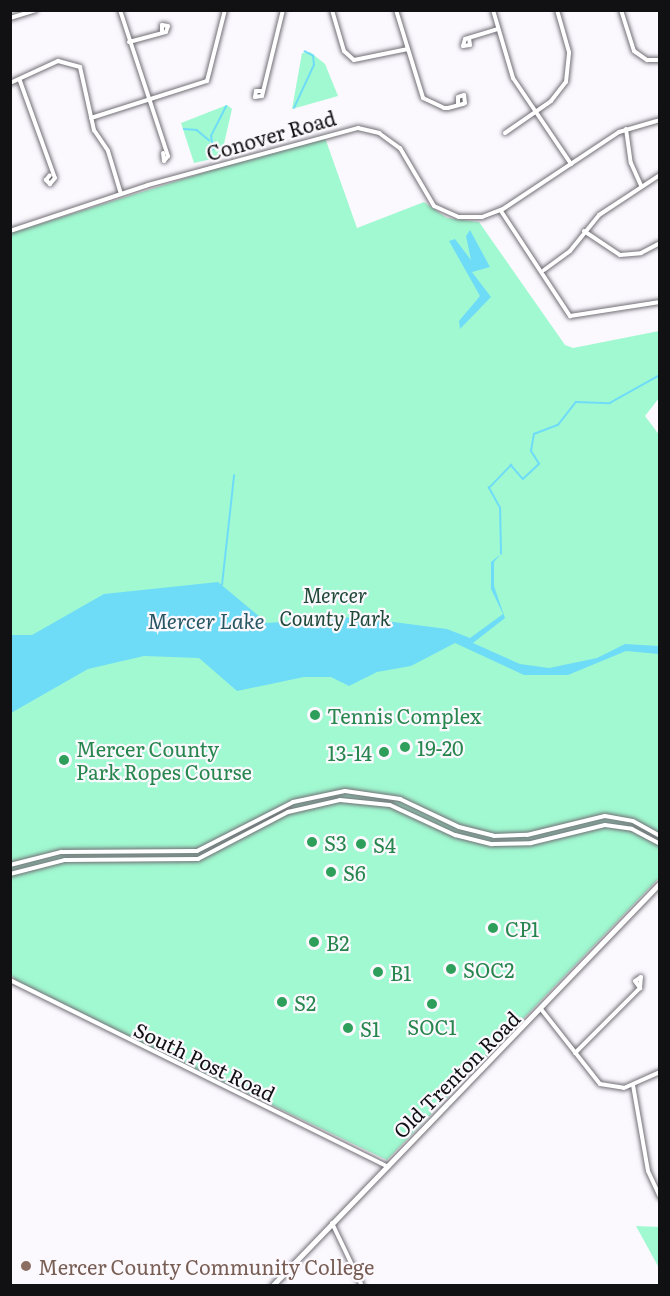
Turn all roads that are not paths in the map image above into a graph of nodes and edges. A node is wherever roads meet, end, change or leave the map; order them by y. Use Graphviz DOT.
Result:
graph roads {
  1 [pos="36,10"];
  2 [pos="120,10"];
  3 [pos="225,10"];
  4 [pos="284,10"];
  5 [pos="332,10"];
  6 [pos="493,10"];
  7 [pos="557,10"];
  8 [pos="621,10"];
  9 [pos="398,11"];
  10 [pos="10,18"];
  11 [pos="498,29"];
  12 [pos="162,32"];
  13 [pos="469,38"];
  14 [pos="129,42"];
  15 [pos="408,49"];
  16 [pos="660,60"];
  17 [pos="20,81"];
  18 [pos="10,83"];
  19 [pos="263,92"];
  20 [pos="147,101"];
  21 [pos="458,105"];
  22 [pos="536,112"];
  23 [pos="91,118"];
  24 [pos="660,120"];
  25 [pos="626,129"];
  26 [pos="505,133"];
  27 [pos="163,153"];
  28 [pos="571,164"];
  29 [pos="50,175"];
  30 [pos="660,175"];
  31 [pos="641,185"];
  32 [pos="121,194"];
  33 [pos="501,211"];
  34 [pos="11,230"];
  35 [pos="584,231"];
  36 [pos="660,243"];
  37 [pos="544,270"];
  38 [pos="659,304"];
  39 [pos="580,821"];
  40 [pos="255,822"];
  41 [pos="259,829"];
  42 [pos="582,829"];
  43 [pos="660,836"];
  44 [pos="660,844"];
  45 [pos="144,854"];
  46 [pos="144,862"];
  47 [pos="10,865"];
  48 [pos="10,874"];
  49 [pos="660,883"];
  50 [pos="11,981"];
  51 [pos="640,988"];
  52 [pos="541,1010"];
  53 [pos="576,1053"];
  54 [pos="660,1072"];
  55 [pos="633,1085"];
  56 [pos="386,1166"];
  57 [pos="658,1188"];
  58 [pos="660,1197"];
  59 [pos="333,1223"];
  60 [pos="272,1286"];
  61 [pos="362,1286"];
  1 -- 10 [label="street"];
  2 -- 14 [label="street"];
  3 -- 20 [label="street"];
  4 -- 19 [label="street"];
  5 -- 15 [label="street"];
  6 -- 11 [label="street"];
  7 -- 22 [label="street"];
  8 -- 16 [label="street"];
  9 -- 15 [label="street"];
  11 -- 13 [label="street"];
  11 -- 22 [label="street"];
  12 -- 14 [label="street"];
  14 -- 20 [label="street"];
  15 -- 21 [label="street"];
  17 -- 18 [label="street"];
  17 -- 23 [label="street"];
  17 -- 29 [label="street"];
  20 -- 23 [label="street"];
  20 -- 27 [label="street"];
  22 -- 26 [label="street"];
  22 -- 28 [label="street"];
  23 -- 32 [label="street"];
  24 -- 25 [label="street, Conover Road"];
  25 -- 28 [label="street, Conover Road"];
  25 -- 31 [label="street"];
  28 -- 33 [label="street, Conover Road"];
  30 -- 31 [label="street"];
  31 -- 35 [label="street"];
  32 -- 33 [label="street, Conover Road"];
  32 -- 34 [label="street, Conover Road"];
  33 -- 37 [label="street"];
  35 -- 36 [label="street"];
  35 -- 37 [label="street"];
  37 -- 38 [label="street"];
  39 -- 40 [label="street"];
  39 -- 42 [label="street"];
  39 -- 43 [label="street"];
  40 -- 41 [label="street"];
  40 -- 45 [label="street"];
  41 -- 42 [label="street"];
  41 -- 46 [label="street"];
  42 -- 44 [label="street"];
  45 -- 46 [label="street"];
  45 -- 47 [label="street"];
  46 -- 48 [label="street"];
  49 -- 52 [label="main road, Old Trenton Road"];
  50 -- 56 [label="street, South Post Road"];
  51 -- 53 [label="street"];
  52 -- 53 [label="street"];
  52 -- 56 [label="main road, Old Trenton Road"];
  53 -- 55 [label="street"];
  54 -- 55 [label="street"];
  55 -- 57 [label="street"];
  56 -- 59 [label="main road, Old Trenton Road"];
  57 -- 58 [label="street"];
  59 -- 60 [label="main road, Old Trenton Road"];
  59 -- 61 [label="street"];
}
